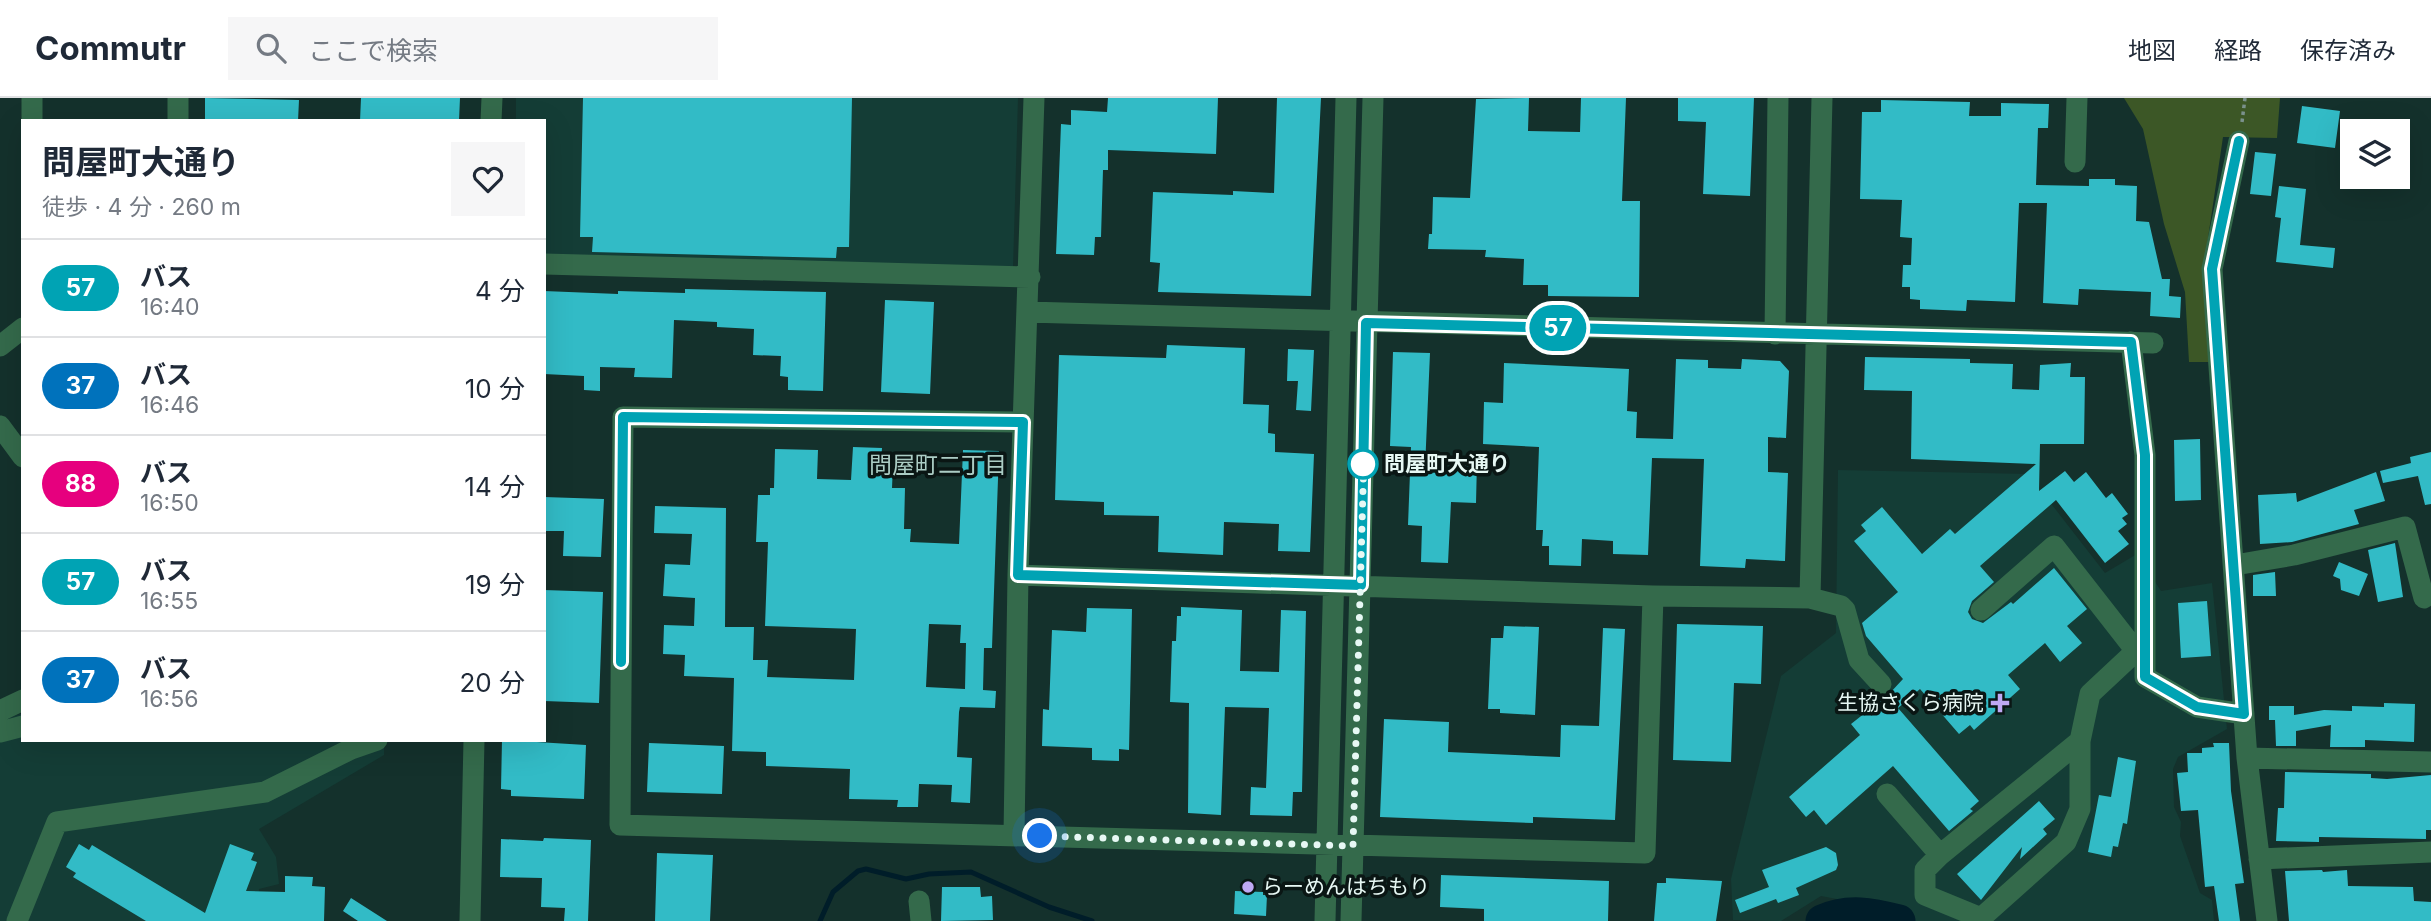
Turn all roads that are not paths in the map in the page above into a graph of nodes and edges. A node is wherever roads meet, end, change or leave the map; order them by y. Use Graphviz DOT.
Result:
graph roads {
  1 [pos="32,98"];
  2 [pos="178,98"];
  3 [pos="492,98"];
  4 [pos="1034,98"];
  5 [pos="1346,98"];
  6 [pos="1373,98"];
  7 [pos="1778,98"];
  8 [pos="1822,98"];
  9 [pos="2077,98"];
  10 [pos="32,119"];
  11 [pos="178,119"];
  12 [pos="491,119"];
  13 [pos="2239,141"];
  14 [pos="2075,162"];
  15 [pos="546,264"];
  16 [pos="1030,277"];
  17 [pos="1027,312"];
  18 [pos="1340,322"];
  19 [pos="1366,323"];
  20 [pos="21,330"];
  21 [pos="1775,334"];
  22 [pos="1816,335"];
  23 [pos="2131,342"];
  24 [pos="2153,343"];
  25 [pos="0,346"];
  26 [pos="1023,422"];
  27 [pos="0,426"];
  28 [pos="21,454"];
  29 [pos="2235,565"];
  30 [pos="1018,575"];
  31 [pos="1333,584"];
  32 [pos="1361,585"];
  33 [pos="1653,596"];
  34 [pos="1810,598"];
  35 [pos="2424,598"];
  36 [pos="1981,610"];
  37 [pos="2140,657"];
  38 [pos="1881,684"];
  39 [pos="21,701"];
  40 [pos="0,711"];
  41 [pos="2244,714"];
  42 [pos="21,727"];
  43 [pos="0,732"];
  44 [pos="2080,741"];
  45 [pos="363,742"];
  46 [pos="474,742"];
  47 [pos="343,745"];
  48 [pos="2247,758"];
  49 [pos="2431,762"];
  50 [pos="1887,794"];
  51 [pos="1014,835"];
  52 [pos="1327,845"];
  53 [pos="1353,846"];
  54 [pos="2431,852"];
  55 [pos="1940,855"];
  56 [pos="2259,859"];
  57 [pos="17,921"];
  58 [pos="470,921"];
  59 [pos="1325,921"];
  60 [pos="1352,921"];
  61 [pos="2267,921"];
  1 -- 10 [label="street"];
  2 -- 11 [label="street"];
  3 -- 12 [label="street"];
  4 -- 16 [label="street"];
  5 -- 18 [label="street"];
  6 -- 19 [label="street"];
  7 -- 21 [label="street"];
  8 -- 22 [label="street"];
  9 -- 14 [label="street"];
  13 -- 29 [label="street"];
  15 -- 16 [label="street"];
  16 -- 17 [label="street"];
  17 -- 18 [label="street"];
  17 -- 26 [label="street"];
  18 -- 19 [label="street"];
  18 -- 31 [label="street"];
  19 -- 21 [label="street"];
  19 -- 32 [label="street"];
  20 -- 25 [label="street"];
  21 -- 22 [label="street"];
  22 -- 23 [label="street"];
  22 -- 34 [label="street"];
  23 -- 24 [label="street"];
  23 -- 37 [label="street"];
  26 -- 30 [label="street"];
  26 -- 51 [label="street"];
  27 -- 28 [label="street"];
  29 -- 35 [label="street"];
  29 -- 41 [label="street"];
  30 -- 31 [label="street"];
  30 -- 51 [label="street"];
  31 -- 32 [label="street"];
  31 -- 52 [label="street"];
  32 -- 33 [label="street"];
  32 -- 53 [label="street"];
  33 -- 34 [label="street"];
  33 -- 53 [label="street"];
  34 -- 38 [label="street"];
  36 -- 37 [label="street"];
  37 -- 41 [label="street"];
  37 -- 44 [label="street"];
  39 -- 40 [label="street"];
  41 -- 48 [label="street"];
  42 -- 43 [label="street"];
  44 -- 55 [label="street"];
  44 -- 55 [label="street"];
  45 -- 47 [label="street"];
  46 -- 58 [label="street"];
  47 -- 57 [label="street"];
  48 -- 49 [label="street"];
  48 -- 56 [label="street"];
  50 -- 55 [label="street"];
  51 -- 52 [label="street"];
  52 -- 53 [label="street"];
  52 -- 59 [label="street"];
  53 -- 60 [label="street"];
  54 -- 56 [label="street"];
  56 -- 61 [label="street"];
}
